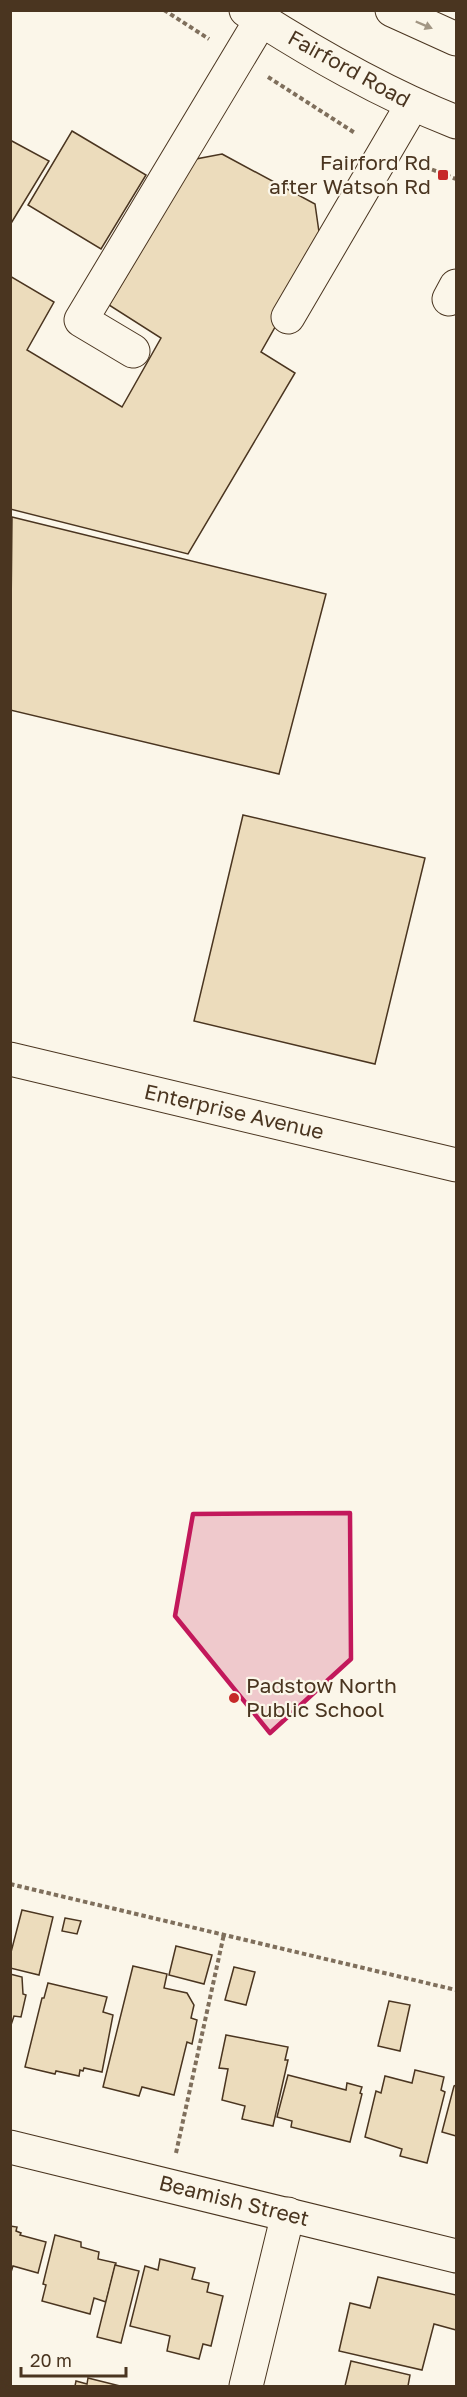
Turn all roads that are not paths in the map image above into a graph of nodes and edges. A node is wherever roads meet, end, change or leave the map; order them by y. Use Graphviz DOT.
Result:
graph roads {
  1 [pos="392,10"];
  2 [pos="253,15"];
  3 [pos="456,39"];
  4 [pos="412,105"];
  5 [pos="456,122"];
  6 [pos="288,317"];
  7 [pos="133,351"];
  8 [pos="10,1059"];
  9 [pos="456,1165"];
  10 [pos="10,2147"];
  11 [pos="288,2214"];
  12 [pos="456,2256"];
  13 [pos="246,2386"];
  1 -- 3 [label="main road, one-way"];
  2 -- 4 [label="main road, Fairford Road"];
  2 -- 7 [label="main road"];
  4 -- 5 [label="main road, Fairford Road"];
  4 -- 6 [label="main road"];
  8 -- 9 [label="main road, Enterprise Avenue"];
  10 -- 11 [label="main road, Beamish Street"];
  11 -- 12 [label="main road, Beamish Street"];
  11 -- 13 [label="main road"];
}
